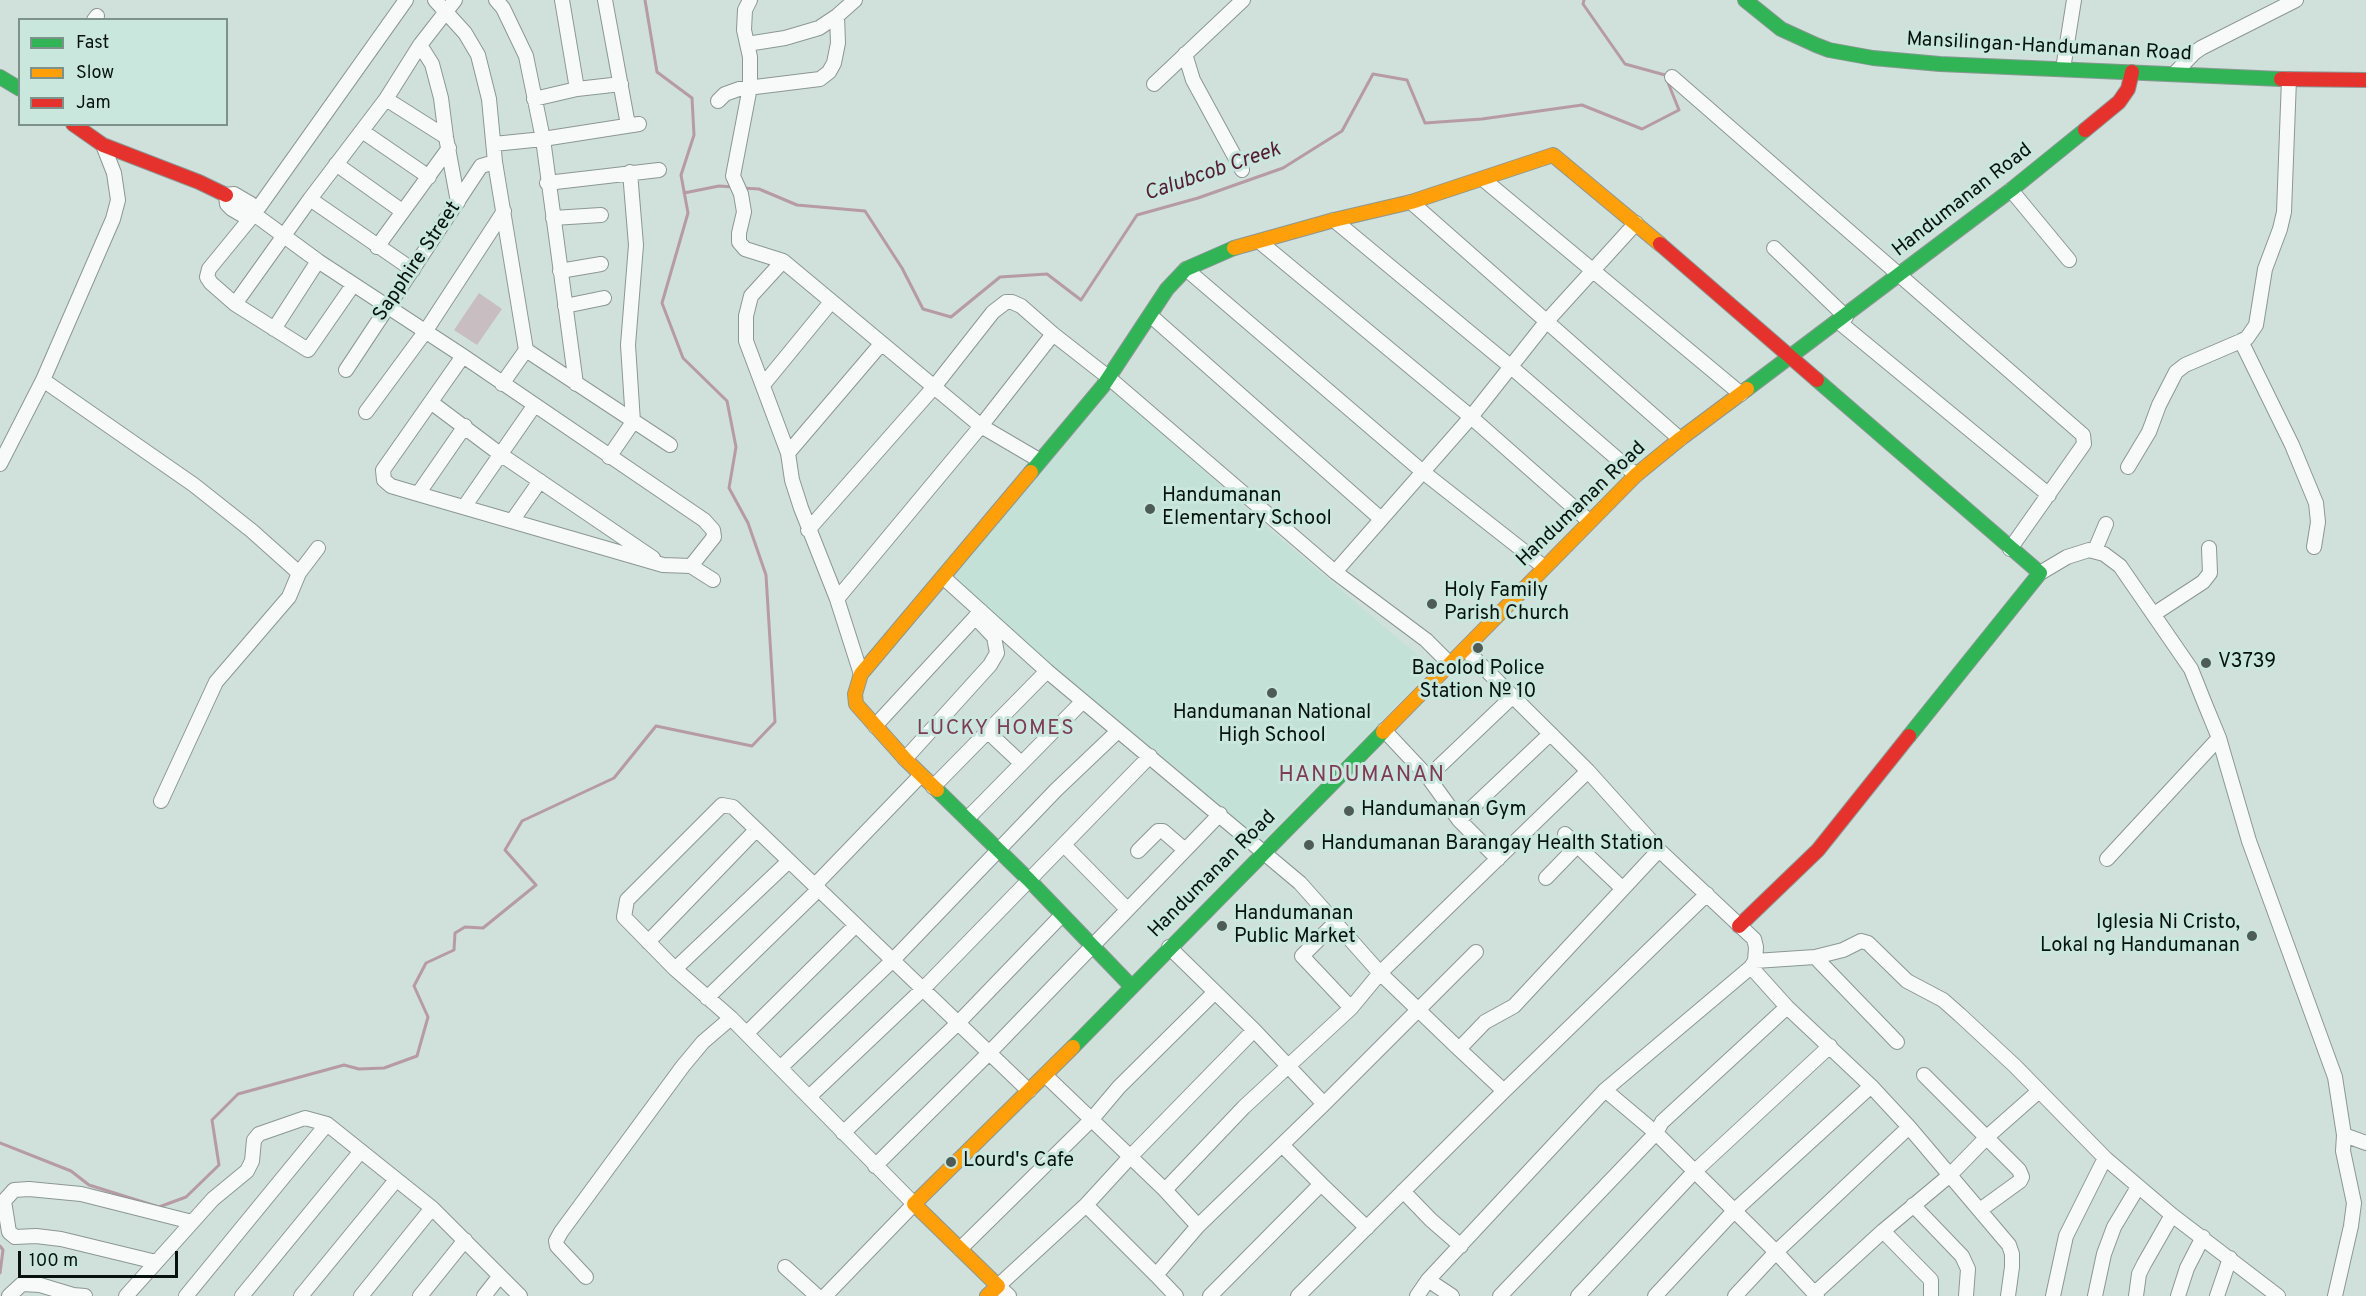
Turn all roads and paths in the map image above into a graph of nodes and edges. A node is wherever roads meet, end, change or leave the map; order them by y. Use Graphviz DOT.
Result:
graph roads {
  1 [pos="406,0"];
  2 [pos="435,0"];
  3 [pos="455,0"];
  4 [pos="562,0"];
  5 [pos="605,0"];
  6 [pos="750,0"];
  7 [pos="855,0"];
  8 [pos="1243,0"];
  9 [pos="1745,0"];
  10 [pos="2074,0"];
  11 [pos="2296,0"];
  12 [pos="502,3"];
  13 [pos="445,12"];
  14 [pos="837,16"];
  15 [pos="747,44"];
  16 [pos="420,45"];
  17 [pos="1185,54"];
  18 [pos="2063,69"];
  19 [pos="2132,72"];
  20 [pos="2175,73"];
  21 [pos="0,77"];
  22 [pos="1672,77"];
  23 [pos="2289,79"];
  24 [pos="2366,80"];
  25 [pos="621,84"];
  26 [pos="1154,84"];
  27 [pos="750,87"];
  28 [pos="18,88"];
  29 [pos="577,89"];
  30 [pos="386,99"];
  31 [pos="534,99"];
  32 [pos="718,101"];
  33 [pos="76,126"];
  34 [pos="362,131"];
  35 [pos="543,140"];
  36 [pos="447,142"];
  37 [pos="494,144"];
  38 [pos="103,145"];
  39 [pos="495,162"];
  40 [pos="336,164"];
  41 [pos="659,170"];
  42 [pos="1242,170"];
  43 [pos="630,172"];
  44 [pos="429,177"];
  45 [pos="1483,179"];
  46 [pos="547,183"];
  47 [pos="2011,190"];
  48 [pos="310,199"];
  49 [pos="458,202"];
  50 [pos="1411,202"];
  51 [pos="402,211"];
  52 [pos="504,211"];
  53 [pos="254,214"];
  54 [pos="601,215"];
  55 [pos="553,218"];
  56 [pos="1334,220"];
  57 [pos="1636,222"];
  58 [pos="284,235"];
  59 [pos="1260,242"];
  60 [pos="377,247"];
  61 [pos="1774,248"];
  62 [pos="318,261"];
  63 [pos="783,261"];
  64 [pos="2070,261"];
  65 [pos="602,264"];
  66 [pos="1186,269"];
  67 [pos="413,270"];
  68 [pos="1594,270"];
  69 [pos="560,271"];
  70 [pos="1899,276"];
  71 [pos="353,285"];
  72 [pos="603,298"];
  73 [pos="831,302"];
  74 [pos="235,304"];
  75 [pos="565,306"];
  76 [pos="387,307"];
  77 [pos="1151,316"];
  78 [pos="1843,320"];
  79 [pos="1546,322"];
  80 [pos="274,329"];
  81 [pos="425,332"];
  82 [pos="1053,334"];
  83 [pos="2241,341"];
  84 [pos="881,344"];
  85 [pos="526,350"];
  86 [pos="463,356"];
  87 [pos="1791,358"];
  88 [pos="1510,366"];
  89 [pos="346,370"];
  90 [pos="1108,377"];
  91 [pos="43,380"];
  92 [pos="502,384"];
  93 [pos="576,384"];
  94 [pos="763,385"];
  95 [pos="934,387"];
  96 [pos="1741,394"];
  97 [pos="432,403"];
  98 [pos="534,406"];
  99 [pos="366,412"];
  100 [pos="1471,417"];
  101 [pos="633,422"];
  102 [pos="465,426"];
  103 [pos="981,426"];
  104 [pos="1680,440"];
  105 [pos="670,445"];
  106 [pos="788,453"];
  107 [pos="500,454"];
  108 [pos="609,457"];
  109 [pos="1039,459"];
  110 [pos="0,464"];
  111 [pos="2127,467"];
  112 [pos="1423,472"];
  113 [pos="1636,475"];
  114 [pos="540,481"];
  115 [pos="418,494"];
  116 [pos="2049,495"];
  117 [pos="464,507"];
  118 [pos="1381,519"];
  119 [pos="512,521"];
  120 [pos="1589,521"];
  121 [pos="2106,524"];
  122 [pos="808,530"];
  123 [pos="2314,547"];
  124 [pos="318,548"];
  125 [pos="2209,548"];
  126 [pos="2010,549"];
  127 [pos="2096,550"];
  128 [pos="663,565"];
  129 [pos="691,566"];
  130 [pos="1544,567"];
  131 [pos="1335,572"];
  132 [pos="299,573"];
  133 [pos="2040,573"];
  134 [pos="943,577"];
  135 [pos="712,580"];
  136 [pos="837,599"];
  137 [pos="978,614"];
  138 [pos="2154,614"];
  139 [pos="1465,649"];
  140 [pos="1450,664"];
  141 [pos="1047,671"];
  142 [pos="861,674"];
  143 [pos="1512,696"];
  144 [pos="1083,701"];
  145 [pos="875,726"];
  146 [pos="1384,730"];
  147 [pos="1118,731"];
  148 [pos="988,732"];
  149 [pos="1550,734"];
  150 [pos="2219,738"];
  151 [pos="1150,756"];
  152 [pos="904,759"];
  153 [pos="1020,762"];
  154 [pos="1588,771"];
  155 [pos="921,775"];
  156 [pos="1428,777"];
  157 [pos="933,787"];
  158 [pos="161,801"];
  159 [pos="1220,814"];
  160 [pos="967,819"];
  161 [pos="1459,820"];
  162 [pos="756,830"];
  163 [pos="1565,834"];
  164 [pos="1064,845"];
  165 [pos="1578,845"];
  166 [pos="998,850"];
  167 [pos="1185,850"];
  168 [pos="1659,850"];
  169 [pos="1138,851"];
  170 [pos="1264,851"];
  171 [pos="1498,859"];
  172 [pos="2107,859"];
  173 [pos="789,861"];
  174 [pos="1546,878"];
  175 [pos="1029,880"];
  176 [pos="817,887"];
  177 [pos="1622,888"];
  178 [pos="1707,894"];
  179 [pos="1127,909"];
  180 [pos="1062,915"];
  181 [pos="1335,923"];
  182 [pos="856,925"];
  183 [pos="1740,926"];
  184 [pos="648,942"];
  185 [pos="1092,946"];
  186 [pos="1169,947"];
  187 [pos="1476,952"];
  188 [pos="1815,957"];
  189 [pos="893,960"];
  190 [pos="1753,964"];
  191 [pos="675,969"];
  192 [pos="1380,973"];
  193 [pos="1131,986"];
  194 [pos="923,989"];
  195 [pos="1215,992"];
  196 [pos="707,998"];
  197 [pos="1351,1008"];
  198 [pos="1787,1008"];
  199 [pos="1417,1010"];
  200 [pos="732,1018"];
  201 [pos="958,1023"];
  202 [pos="1254,1030"];
  203 [pos="747,1034"];
  204 [pos="1898,1042"];
  205 [pos="1830,1046"];
  206 [pos="1459,1049"];
  207 [pos="989,1053"];
  208 [pos="1288,1066"];
  209 [pos="780,1068"];
  210 [pos="1045,1075"];
  211 [pos="1924,1075"];
  212 [pos="1871,1086"];
  213 [pos="1605,1090"];
  214 [pos="1029,1091"];
  215 [pos="1504,1091"];
  216 [pos="2039,1091"];
  217 [pos="809,1097"];
  218 [pos="1324,1104"];
  219 [pos="1092,1119"];
  220 [pos="327,1124"];
  221 [pos="1909,1127"];
  222 [pos="843,1133"];
  223 [pos="1656,1134"];
  224 [pos="2344,1135"];
  225 [pos="1986,1137"];
  226 [pos="2366,1143"];
  227 [pos="1282,1145"];
  228 [pos="361,1151"];
  229 [pos="1130,1157"];
  230 [pos="2105,1158"];
  231 [pos="875,1166"];
  232 [pos="1694,1172"];
  233 [pos="1950,1175"];
  234 [pos="396,1180"];
  235 [pos="1321,1184"];
  236 [pos="2138,1187"];
  237 [pos="1165,1190"];
  238 [pos="1403,1191"];
  239 [pos="914,1204"];
  240 [pos="1086,1205"];
  241 [pos="1913,1205"];
  242 [pos="432,1208"];
  243 [pos="1980,1210"];
  244 [pos="1734,1211"];
  245 [pos="2172,1215"];
  246 [pos="192,1222"];
  247 [pos="1198,1226"];
  248 [pos="1367,1228"];
  249 [pos="1883,1231"];
  250 [pos="2203,1237"];
  251 [pos="465,1240"];
  252 [pos="1461,1245"];
  253 [pos="960,1249"];
  254 [pos="1776,1252"];
  255 [pos="2230,1258"];
  256 [pos="156,1262"];
  257 [pos="785,1267"];
  258 [pos="1155,1275"];
  259 [pos="499,1277"];
  260 [pos="586,1277"];
  261 [pos="1428,1280"];
  262 [pos="998,1286"];
  263 [pos="2264,1291"];
  264 [pos="1811,1294"];
  265 [pos="9,1296"];
  266 [pos="76,1296"];
  267 [pos="126,1296"];
  268 [pos="186,1296"];
  269 [pos="242,1296"];
  270 [pos="301,1296"];
  271 [pos="361,1296"];
  272 [pos="420,1296"];
  273 [pos="484,1296"];
  274 [pos="520,1296"];
  275 [pos="816,1296"];
  276 [pos="825,1296"];
  277 [pos="987,1296"];
  278 [pos="1009,1296"];
  279 [pos="1176,1296"];
  280 [pos="1210,1296"];
  281 [pos="1298,1296"];
  282 [pos="1417,1296"];
  283 [pos="1452,1296"];
  284 [pos="1500,1296"];
  285 [pos="1578,1296"];
  286 [pos="1655,1296"];
  287 [pos="1735,1296"];
  288 [pos="1931,1296"];
  289 [pos="1966,1296"];
  290 [pos="2008,1296"];
  291 [pos="2054,1296"];
  292 [pos="2095,1296"];
  293 [pos="2136,1296"];
  294 [pos="2178,1296"];
  295 [pos="2217,1296"];
  296 [pos="2278,1296"];
  297 [pos="2335,1296"];
  1 -- 53 [label="street"];
  2 -- 13 [label="street"];
  3 -- 13 [label="street"];
  4 -- 29 [label="street"];
  5 -- 25 [label="street"];
  6 -- 15 [label="street"];
  7 -- 14 [label="street"];
  8 -- 17 [label="street"];
  9 -- 18 [label="street, Mansilingan-Handumanan Road"];
  10 -- 18 [label="street"];
  11 -- 20 [label="street"];
  12 -- 31 [label="street"];
  13 -- 16 [label="street"];
  13 -- 37 [label="street"];
  14 -- 15 [label="street"];
  14 -- 27 [label="street"];
  15 -- 27 [label="street"];
  16 -- 30 [label="street"];
  16 -- 36 [label="street"];
  17 -- 26 [label="street"];
  17 -- 42 [label="street"];
  18 -- 19 [label="street, Mansilingan-Handumanan Road"];
  19 -- 20 [label="street, Mansilingan-Handumanan Road"];
  19 -- 47 [label="street, Handumanan Road"];
  20 -- 23 [label="street, Mansilingan-Handumanan Road"];
  21 -- 28 [label="street"];
  22 -- 70 [label="street"];
  23 -- 24 [label="street, Mansilingan-Handumanan Road"];
  23 -- 83 [label="street"];
  25 -- 29 [label="street"];
  25 -- 35 [label="street"];
  27 -- 32 [label="street"];
  27 -- 63 [label="street"];
  29 -- 31 [label="street"];
  30 -- 34 [label="street"];
  30 -- 36 [label="street"];
  31 -- 35 [label="street"];
  33 -- 38 [label="street"];
  34 -- 40 [label="street"];
  34 -- 44 [label="street"];
  35 -- 37 [label="street"];
  35 -- 46 [label="street"];
  36 -- 44 [label="street"];
  36 -- 49 [label="street"];
  37 -- 39 [label="street"];
  38 -- 53 [label="street"];
  38 -- 91 [label="street"];
  39 -- 49 [label="street, Sapphire Street"];
  39 -- 52 [label="street"];
  40 -- 48 [label="street"];
  40 -- 51 [label="street"];
  41 -- 43 [label="street"];
  43 -- 46 [label="street"];
  43 -- 101 [label="street"];
  44 -- 51 [label="street"];
  45 -- 50 [label="street"];
  45 -- 57 [label="street"];
  45 -- 68 [label="street"];
  46 -- 55 [label="street"];
  47 -- 64 [label="street"];
  47 -- 70 [label="street, Handumanan Road"];
  48 -- 58 [label="street"];
  48 -- 60 [label="street"];
  49 -- 67 [label="street, Sapphire Street"];
  50 -- 56 [label="street"];
  50 -- 79 [label="street"];
  51 -- 60 [label="street"];
  52 -- 81 [label="street"];
  52 -- 85 [label="street"];
  53 -- 58 [label="street"];
  53 -- 74 [label="street"];
  54 -- 55 [label="street"];
  55 -- 69 [label="street"];
  56 -- 59 [label="street"];
  56 -- 88 [label="street"];
  57 -- 68 [label="street"];
  57 -- 87 [label="street"];
  58 -- 62 [label="street"];
  58 -- 74 [label="street"];
  59 -- 66 [label="street"];
  59 -- 100 [label="street"];
  60 -- 67 [label="street"];
  61 -- 78 [label="street"];
  62 -- 71 [label="street"];
  62 -- 80 [label="street"];
  63 -- 73 [label="street"];
  63 -- 94 [label="street"];
  65 -- 69 [label="street"];
  66 -- 77 [label="street"];
  66 -- 112 [label="street"];
  67 -- 76 [label="street, Sapphire Street"];
  68 -- 79 [label="street"];
  68 -- 96 [label="street"];
  69 -- 75 [label="street"];
  70 -- 78 [label="street, Handumanan Road"];
  70 -- 116 [label="street"];
  71 -- 76 [label="street"];
  71 -- 80 [label="street"];
  72 -- 75 [label="street"];
  73 -- 84 [label="street"];
  73 -- 94 [label="street"];
  74 -- 80 [label="street"];
  75 -- 93 [label="street"];
  76 -- 81 [label="street"];
  76 -- 89 [label="street, Sapphire Street"];
  77 -- 90 [label="street"];
  77 -- 118 [label="street"];
  78 -- 87 [label="street, Handumanan Road"];
  78 -- 116 [label="street"];
  79 -- 88 [label="street"];
  79 -- 104 [label="street"];
  81 -- 86 [label="street"];
  81 -- 99 [label="street"];
  82 -- 90 [label="street"];
  82 -- 95 [label="street"];
  82 -- 103 [label="street"];
  83 -- 111 [label="street"];
  83 -- 123 [label="street"];
  84 -- 95 [label="street"];
  84 -- 106 [label="street"];
  85 -- 92 [label="street"];
  85 -- 93 [label="street"];
  86 -- 92 [label="street"];
  86 -- 97 [label="street"];
  87 -- 96 [label="street, Handumanan Road"];
  87 -- 126 [label="street"];
  88 -- 100 [label="street"];
  88 -- 113 [label="street"];
  90 -- 109 [label="street"];
  90 -- 131 [label="street"];
  91 -- 110 [label="street"];
  91 -- 132 [label="street"];
  92 -- 98 [label="street"];
  93 -- 101 [label="street"];
  94 -- 106 [label="street"];
  95 -- 103 [label="street"];
  95 -- 122 [label="street"];
  96 -- 104 [label="street, Handumanan Road"];
  97 -- 102 [label="street"];
  97 -- 115 [label="street"];
  98 -- 107 [label="street"];
  98 -- 108 [label="street"];
  100 -- 112 [label="street"];
  100 -- 120 [label="street"];
  101 -- 105 [label="street"];
  101 -- 108 [label="street"];
  102 -- 107 [label="street"];
  102 -- 115 [label="street"];
  103 -- 109 [label="street"];
  103 -- 136 [label="street"];
  104 -- 113 [label="street, Handumanan Road"];
  106 -- 122 [label="street"];
  107 -- 114 [label="street"];
  107 -- 117 [label="street"];
  108 -- 129 [label="street"];
  109 -- 134 [label="street"];
  112 -- 118 [label="street"];
  112 -- 130 [label="street"];
  113 -- 120 [label="street, Handumanan Road"];
  114 -- 119 [label="street"];
  114 -- 128 [label="street"];
  115 -- 117 [label="street"];
  116 -- 126 [label="street"];
  117 -- 119 [label="street"];
  118 -- 131 [label="street"];
  119 -- 128 [label="street"];
  120 -- 130 [label="street, Handumanan Road"];
  121 -- 127 [label="street"];
  122 -- 136 [label="street"];
  124 -- 132 [label="street"];
  125 -- 138 [label="street"];
  126 -- 133 [label="street"];
  127 -- 133 [label="street"];
  127 -- 138 [label="street"];
  128 -- 129 [label="street"];
  129 -- 135 [label="street"];
  130 -- 139 [label="street, Handumanan Road"];
  131 -- 140 [label="street"];
  132 -- 158 [label="street"];
  133 -- 183 [label="street"];
  134 -- 137 [label="street"];
  134 -- 142 [label="street"];
  136 -- 142 [label="street"];
  137 -- 141 [label="street"];
  137 -- 145 [label="street"];
  137 -- 152 [label="street"];
  138 -- 150 [label="street"];
  139 -- 140 [label="street, Handumanan Road"];
  139 -- 143 [label="street"];
  140 -- 146 [label="street, Handumanan Road"];
  141 -- 144 [label="street"];
  141 -- 148 [label="street"];
  142 -- 145 [label="street"];
  143 -- 149 [label="street"];
  143 -- 156 [label="street"];
  144 -- 147 [label="street"];
  144 -- 153 [label="street"];
  145 -- 152 [label="street"];
  146 -- 156 [label="street"];
  146 -- 170 [label="street, Handumanan Road"];
  147 -- 151 [label="street"];
  147 -- 166 [label="street"];
  148 -- 153 [label="street"];
  148 -- 157 [label="street"];
  149 -- 154 [label="street"];
  149 -- 161 [label="street"];
  150 -- 172 [label="street"];
  150 -- 224 [label="street"];
  151 -- 159 [label="street"];
  151 -- 164 [label="street"];
  152 -- 155 [label="street"];
  153 -- 160 [label="street"];
  154 -- 168 [label="street"];
  154 -- 171 [label="street"];
  155 -- 157 [label="street"];
  155 -- 176 [label="street"];
  156 -- 161 [label="street"];
  157 -- 160 [label="street"];
  159 -- 167 [label="street"];
  159 -- 170 [label="street"];
  160 -- 166 [label="street"];
  161 -- 171 [label="street"];
  162 -- 173 [label="street"];
  162 -- 184 [label="street"];
  162 -- 184 [label="street"];
  163 -- 165 [label="street"];
  164 -- 175 [label="street"];
  164 -- 179 [label="street"];
  165 -- 174 [label="street"];
  165 -- 177 [label="street"];
  166 -- 175 [label="street"];
  166 -- 189 [label="street"];
  167 -- 169 [label="street"];
  167 -- 179 [label="street"];
  168 -- 177 [label="street"];
  168 -- 178 [label="street"];
  170 -- 181 [label="street"];
  170 -- 186 [label="street, Handumanan Road"];
  171 -- 192 [label="street"];
  173 -- 176 [label="street"];
  173 -- 191 [label="street"];
  175 -- 180 [label="street"];
  175 -- 194 [label="street"];
  176 -- 182 [label="street"];
  176 -- 196 [label="street"];
  177 -- 206 [label="street"];
  178 -- 183 [label="street"];
  178 -- 215 [label="street"];
  179 -- 185 [label="street"];
  180 -- 185 [label="street"];
  180 -- 201 [label="street"];
  181 -- 192 [label="street"];
  181 -- 197 [label="street"];
  182 -- 189 [label="street"];
  182 -- 203 [label="street"];
  183 -- 190 [label="street"];
  184 -- 191 [label="street"];
  185 -- 193 [label="street"];
  185 -- 207 [label="street"];
  186 -- 193 [label="street, Handumanan Road"];
  186 -- 195 [label="street"];
  187 -- 199 [label="street"];
  188 -- 190 [label="street"];
  188 -- 204 [label="street"];
  188 -- 216 [label="street"];
  189 -- 194 [label="street"];
  189 -- 209 [label="street"];
  190 -- 198 [label="street"];
  190 -- 213 [label="street"];
  191 -- 196 [label="street"];
  192 -- 197 [label="street"];
  192 -- 199 [label="street"];
  193 -- 210 [label="street, Handumanan Road"];
  194 -- 201 [label="street"];
  194 -- 217 [label="street"];
  195 -- 202 [label="street"];
  195 -- 219 [label="street"];
  196 -- 200 [label="street"];
  197 -- 208 [label="street"];
  198 -- 205 [label="street"];
  198 -- 223 [label="street"];
  199 -- 206 [label="street"];
  199 -- 218 [label="street"];
  200 -- 203 [label="street"];
  200 -- 260 [label="street"];
  201 -- 207 [label="street"];
  201 -- 222 [label="street"];
  202 -- 208 [label="street"];
  202 -- 229 [label="street"];
  203 -- 209 [label="street"];
  205 -- 212 [label="street"];
  205 -- 232 [label="street"];
  206 -- 215 [label="street"];
  207 -- 214 [label="street"];
  207 -- 231 [label="street"];
  208 -- 218 [label="street"];
  208 -- 237 [label="street"];
  209 -- 217 [label="street"];
  210 -- 214 [label="street, Handumanan Road"];
  210 -- 219 [label="street"];
  211 -- 225 [label="street"];
  212 -- 221 [label="street"];
  212 -- 244 [label="street"];
  213 -- 223 [label="street"];
  213 -- 252 [label="street"];
  214 -- 239 [label="street, Handumanan Road"];
  215 -- 238 [label="street"];
  216 -- 225 [label="street"];
  216 -- 230 [label="street"];
  217 -- 222 [label="street"];
  218 -- 227 [label="street"];
  219 -- 229 [label="street"];
  219 -- 253 [label="street"];
  220 -- 228 [label="street"];
  220 -- 246 [label="street"];
  220 -- 268 [label="street"];
  221 -- 233 [label="street"];
  221 -- 254 [label="street"];
  222 -- 231 [label="street"];
  223 -- 232 [label="street"];
  223 -- 284 [label="street"];
  224 -- 226 [label="street"];
  224 -- 297 [label="street"];
  225 -- 233 [label="street"];
  225 -- 243 [label="street"];
  227 -- 235 [label="street"];
  227 -- 247 [label="street"];
  228 -- 234 [label="street"];
  228 -- 269 [label="street"];
  229 -- 237 [label="street"];
  229 -- 240 [label="street"];
  230 -- 236 [label="street"];
  230 -- 291 [label="street"];
  231 -- 239 [label="street"];
  232 -- 244 [label="street"];
  232 -- 285 [label="street"];
  233 -- 241 [label="street"];
  233 -- 243 [label="street"];
  234 -- 242 [label="street"];
  234 -- 270 [label="street"];
  235 -- 248 [label="street"];
  235 -- 280 [label="street"];
  236 -- 245 [label="street"];
  236 -- 292 [label="street"];
  237 -- 247 [label="street"];
  238 -- 248 [label="street"];
  238 -- 252 [label="street"];
  239 -- 253 [label="street"];
  239 -- 276 [label="street"];
  240 -- 258 [label="street"];
  240 -- 262 [label="street"];
  241 -- 249 [label="street"];
  241 -- 289 [label="street"];
  242 -- 251 [label="street"];
  242 -- 271 [label="street"];
  243 -- 290 [label="street"];
  244 -- 254 [label="street"];
  244 -- 286 [label="street"];
  245 -- 250 [label="street"];
  245 -- 293 [label="street"];
  246 -- 256 [label="street"];
  246 -- 256 [label="street"];
  247 -- 258 [label="street"];
  248 -- 281 [label="street"];
  249 -- 264 [label="street"];
  249 -- 288 [label="street"];
  250 -- 255 [label="street"];
  250 -- 294 [label="street"];
  251 -- 259 [label="street"];
  251 -- 272 [label="street"];
  252 -- 261 [label="street"];
  253 -- 262 [label="street"];
  254 -- 264 [label="street"];
  254 -- 287 [label="street"];
  255 -- 263 [label="street"];
  255 -- 295 [label="street"];
  256 -- 267 [label="street"];
  257 -- 275 [label="street"];
  258 -- 279 [label="street"];
  259 -- 273 [label="street"];
  259 -- 274 [label="street"];
  261 -- 282 [label="street"];
  261 -- 283 [label="street"];
  262 -- 277 [label="street"];
  262 -- 278 [label="street"];
  263 -- 296 [label="street"];
  265 -- 266 [label="street"];
}
